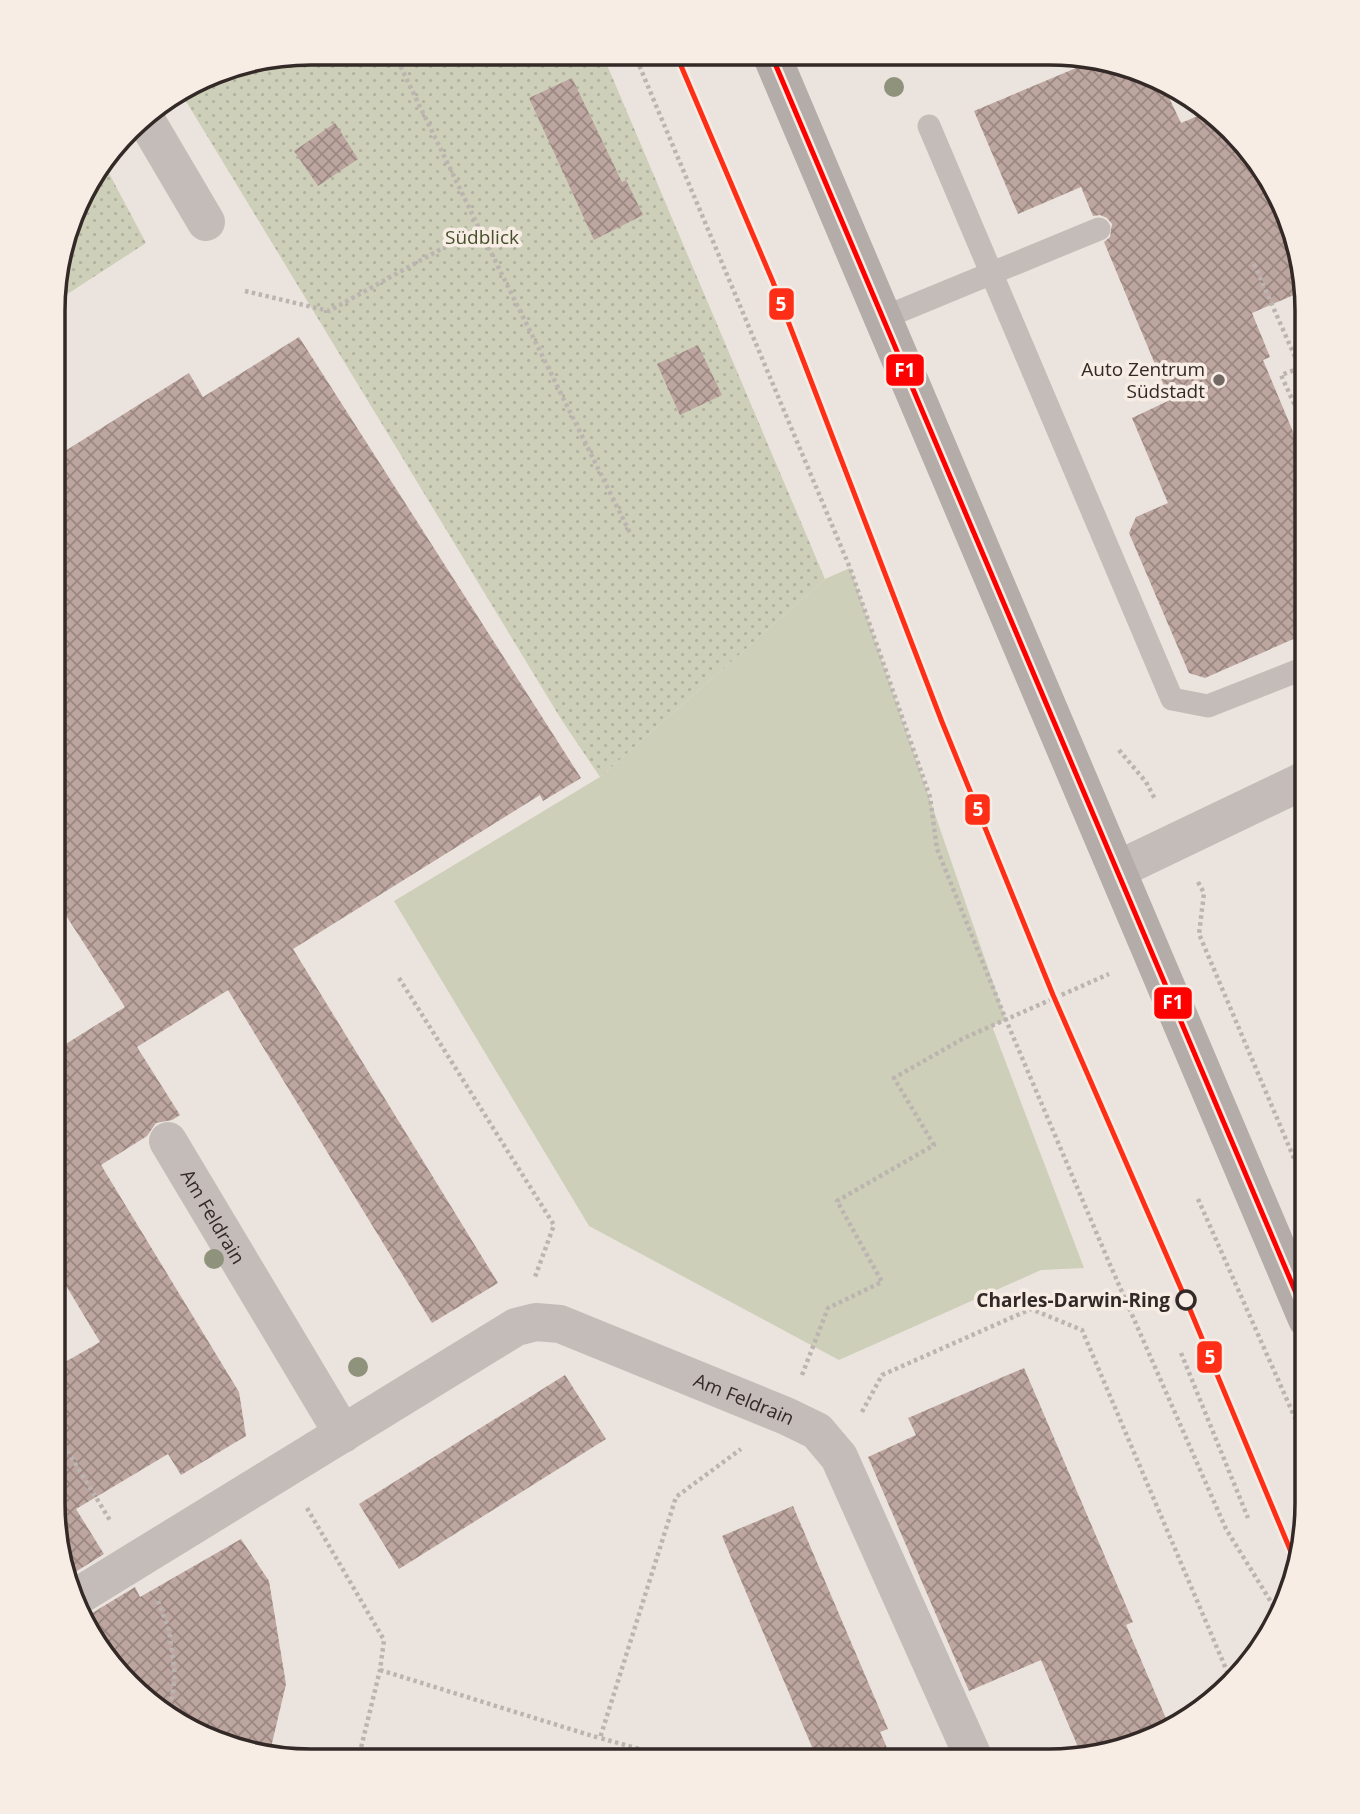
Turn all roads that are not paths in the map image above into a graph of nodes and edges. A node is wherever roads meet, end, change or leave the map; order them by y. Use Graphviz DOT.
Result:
graph roads {
  1 [pos="776,65"];
  2 [pos="149,126"];
  3 [pos="929,126"];
  4 [pos="206,222"];
  5 [pos="1099,229"];
  6 [pos="992,272"];
  7 [pos="883,318"];
  8 [pos="1295,672"];
  9 [pos="1295,785"];
  10 [pos="1117,870"];
  11 [pos="168,1141"];
  12 [pos="1295,1291"];
  13 [pos="343,1434"];
  14 [pos="82,1594"];
  15 [pos="970,1749"];
  1 -- 7 [label="main road"];
  2 -- 4 [label="street"];
  3 -- 6 [label="lane"];
  5 -- 6 [label="lane"];
  6 -- 7 [label="lane"];
  6 -- 8 [label="lane"];
  7 -- 10 [label="main road"];
  9 -- 10 [label="street"];
  10 -- 12 [label="main road"];
  11 -- 13 [label="street, Am Feldrain"];
  13 -- 14 [label="street, Am Feldrain"];
  13 -- 15 [label="street, Am Feldrain"];
}
